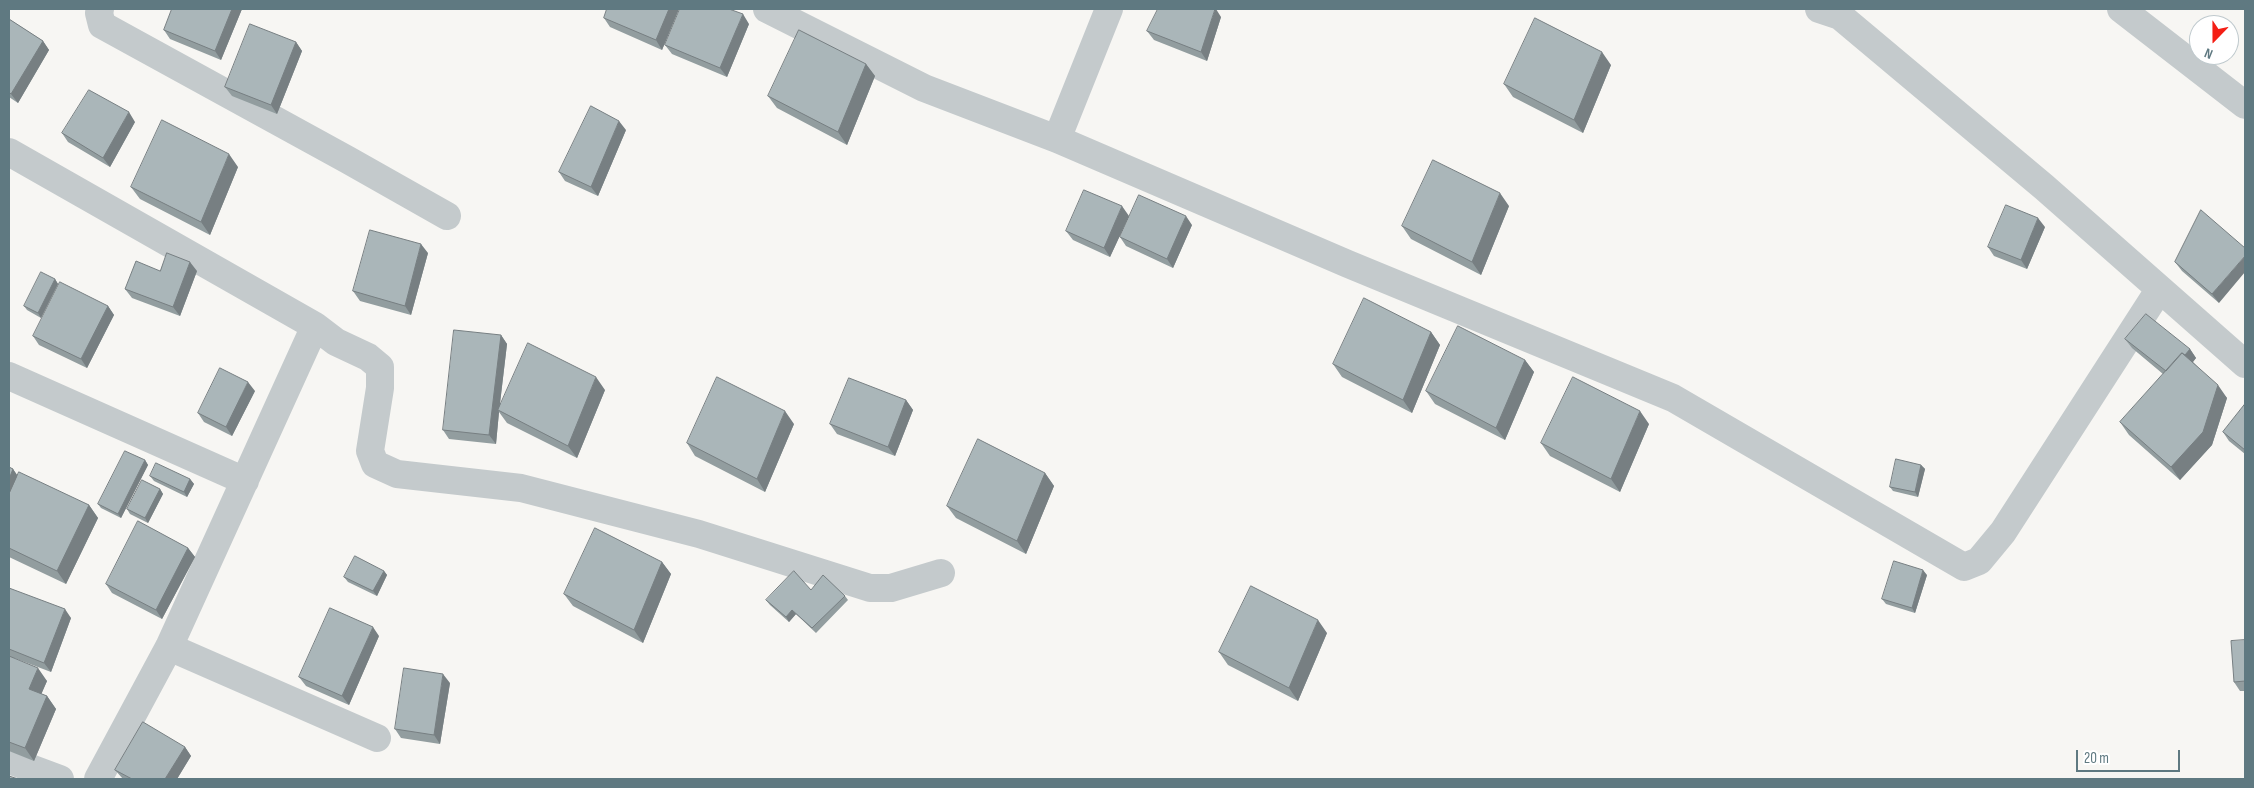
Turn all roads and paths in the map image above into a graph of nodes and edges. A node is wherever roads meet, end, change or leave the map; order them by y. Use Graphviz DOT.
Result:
graph roads {
  1 [pos="100,9"];
  2 [pos="766,9"];
  3 [pos="1109,9"];
  4 [pos="1819,9"];
  5 [pos="2121,9"];
  6 [pos="2245,105"];
  7 [pos="1057,139"];
  8 [pos="9,152"];
  9 [pos="447,216"];
  10 [pos="2159,290"];
  11 [pos="315,326"];
  12 [pos="2245,364"];
  13 [pos="9,376"];
  14 [pos="245,481"];
  15 [pos="941,573"];
  16 [pos="169,647"];
  17 [pos="378,738"];
  18 [pos="9,760"];
  19 [pos="60,779"];
  20 [pos="98,779"];
  1 -- 9 [label="street"];
  2 -- 7 [label="street"];
  3 -- 7 [label="street"];
  4 -- 10 [label="street"];
  5 -- 6 [label="street"];
  7 -- 10 [label="street"];
  8 -- 11 [label="street"];
  10 -- 12 [label="street"];
  11 -- 14 [label="street"];
  11 -- 15 [label="street"];
  13 -- 14 [label="street"];
  14 -- 16 [label="street"];
  16 -- 17 [label="street"];
  16 -- 20 [label="street"];
  18 -- 19 [label="street"];
}
